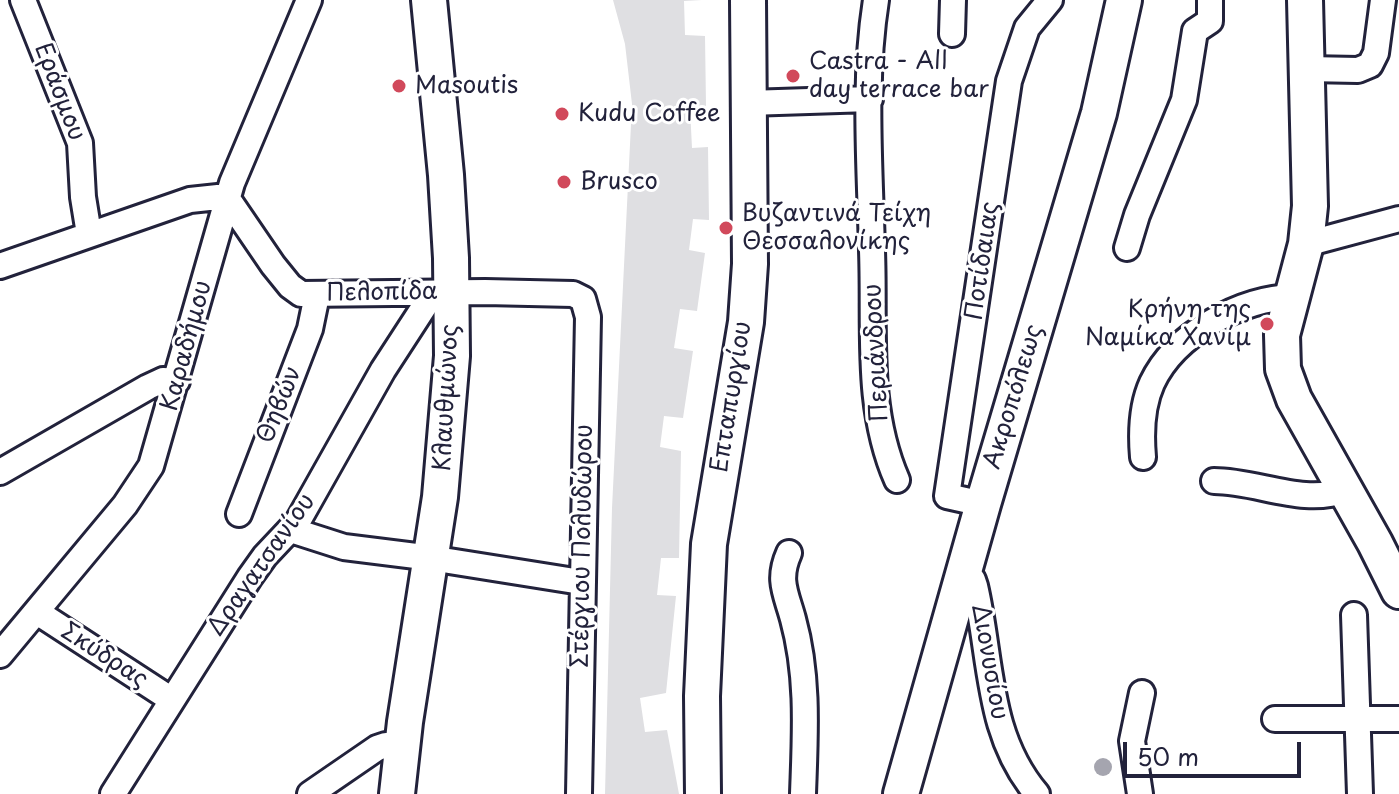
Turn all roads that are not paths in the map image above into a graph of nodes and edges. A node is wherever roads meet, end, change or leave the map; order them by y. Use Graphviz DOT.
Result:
graph roads {
  1 [pos="23,0"];
  2 [pos="309,0"];
  3 [pos="429,0"];
  4 [pos="748,0"];
  5 [pos="876,0"];
  6 [pos="953,0"];
  7 [pos="1050,0"];
  8 [pos="1124,0"];
  9 [pos="1210,0"];
  10 [pos="1305,0"];
  11 [pos="1383,0"];
  12 [pos="952,34"];
  13 [pos="1307,69"];
  14 [pos="870,99"];
  15 [pos="748,103"];
  16 [pos="227,200"];
  17 [pos="1399,219"];
  18 [pos="89,234"];
  19 [pos="1306,244"];
  20 [pos="1127,248"];
  21 [pos="0,266"];
  22 [pos="442,292"];
  23 [pos="317,295"];
  24 [pos="1294,297"];
  25 [pos="583,299"];
  26 [pos="177,381"];
  27 [pos="1143,457"];
  28 [pos="0,472"];
  29 [pos="897,480"];
  30 [pos="1214,481"];
  31 [pos="1345,490"];
  32 [pos="983,504"];
  33 [pos="239,514"];
  34 [pos="291,530"];
  35 [pos="789,553"];
  36 [pos="440,560"];
  37 [pos="963,575"];
  38 [pos="581,582"];
  39 [pos="1399,591"];
  40 [pos="37,612"];
  41 [pos="1354,615"];
  42 [pos="0,655"];
  43 [pos="1142,693"];
  44 [pos="172,700"];
  45 [pos="1275,719"];
  46 [pos="1356,719"];
  47 [pos="1399,719"];
  48 [pos="402,747"];
  49 [pos="113,794"];
  50 [pos="310,794"];
  51 [pos="397,794"];
  52 [pos="579,794"];
  53 [pos="703,794"];
  54 [pos="803,794"];
  55 [pos="901,794"];
  56 [pos="1037,794"];
  57 [pos="1140,794"];
  58 [pos="1360,794"];
  1 -- 18 [label="street, Εράσμου"];
  2 -- 16 [label="street, Καραδήμου"];
  3 -- 22 [label="main road, Κλαυθμώνος"];
  4 -- 15 [label="main road, Επταπυργίου"];
  5 -- 14 [label="street, Περιάνδρου"];
  6 -- 12 [label="street"];
  7 -- 32 [label="street, Ποτίδαιας"];
  8 -- 32 [label="main road, Ακροπόλεως"];
  9 -- 20 [label="street"];
  10 -- 13 [label="main road"];
  11 -- 13 [label="street"];
  13 -- 19 [label="main road"];
  14 -- 15 [label="street"];
  14 -- 29 [label="street, Περιάνδρου"];
  15 -- 53 [label="main road, Επταπυργίου"];
  16 -- 18 [label="street"];
  16 -- 23 [label="street, Πελοπίδα"];
  16 -- 26 [label="street, Καραδήμου"];
  17 -- 19 [label="street"];
  18 -- 21 [label="street"];
  19 -- 24 [label="main road"];
  22 -- 23 [label="street, Πελοπίδα"];
  22 -- 25 [label="street, Πελοπίδα"];
  22 -- 34 [label="street, Δραγατσανίου"];
  22 -- 36 [label="main road, Κλαυθμώνος"];
  23 -- 33 [label="street, Θηβών"];
  24 -- 27 [label="street"];
  24 -- 31 [label="main road"];
  25 -- 38 [label="street, Στέργιου Πολυδώρου"];
  26 -- 28 [label="street"];
  26 -- 40 [label="street, Καραδήμου"];
  30 -- 31 [label="street"];
  31 -- 39 [label="main road"];
  32 -- 37 [label="main road, Ακροπόλεως"];
  34 -- 36 [label="street"];
  34 -- 44 [label="street, Δραγατσανίου"];
  35 -- 54 [label="street"];
  36 -- 38 [label="street"];
  36 -- 48 [label="main road, Κλαυθμώνος"];
  37 -- 55 [label="main road, Ακροπόλεως"];
  37 -- 56 [label="street, Διονυσίου"];
  38 -- 52 [label="street, Στέργιου Πολυδώρου"];
  40 -- 42 [label="street, Καραδήμου"];
  40 -- 44 [label="street, Σκύδρας"];
  41 -- 46 [label="street"];
  43 -- 57 [label="street"];
  44 -- 49 [label="street, Δραγατσανίου"];
  45 -- 46 [label="street"];
  46 -- 47 [label="street"];
  46 -- 58 [label="street"];
  48 -- 50 [label="street"];
  48 -- 51 [label="main road, Κλαυθμώνος"];
}
